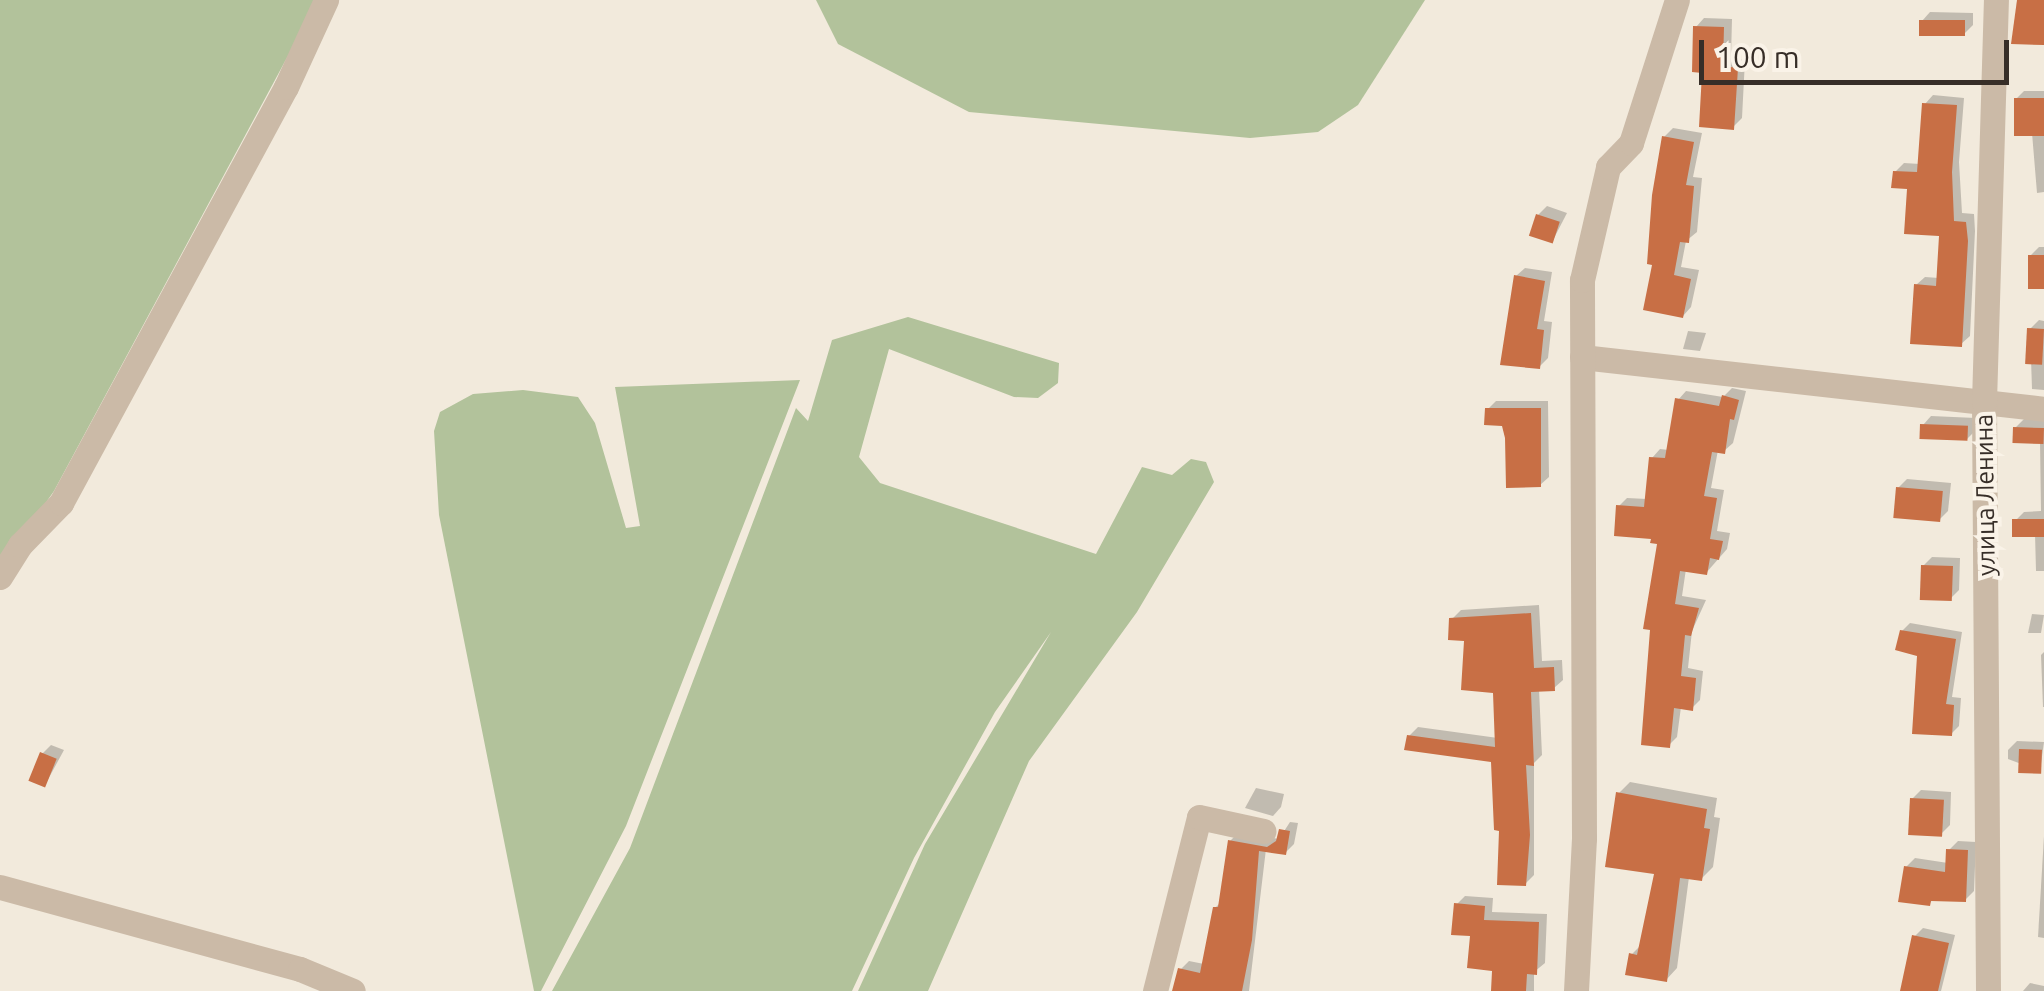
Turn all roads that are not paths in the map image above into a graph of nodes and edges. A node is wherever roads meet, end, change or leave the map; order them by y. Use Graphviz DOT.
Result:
graph roads {
  1 [pos="326,0"];
  2 [pos="1676,0"];
  3 [pos="1996,0"];
  4 [pos="1582,358"];
  5 [pos="1984,402"];
  6 [pos="2044,409"];
  7 [pos="0,578"];
  8 [pos="1263,831"];
  9 [pos="0,887"];
  10 [pos="353,991"];
  11 [pos="1156,991"];
  12 [pos="1576,991"];
  13 [pos="1988,991"];
  1 -- 7 [label="street"];
  2 -- 4 [label="street"];
  3 -- 5 [label="street, улица Ленина"];
  4 -- 5 [label="street"];
  4 -- 12 [label="street"];
  5 -- 6 [label="street"];
  5 -- 13 [label="street, улица Ленина"];
  8 -- 11 [label="street"];
  9 -- 10 [label="street"];
}
